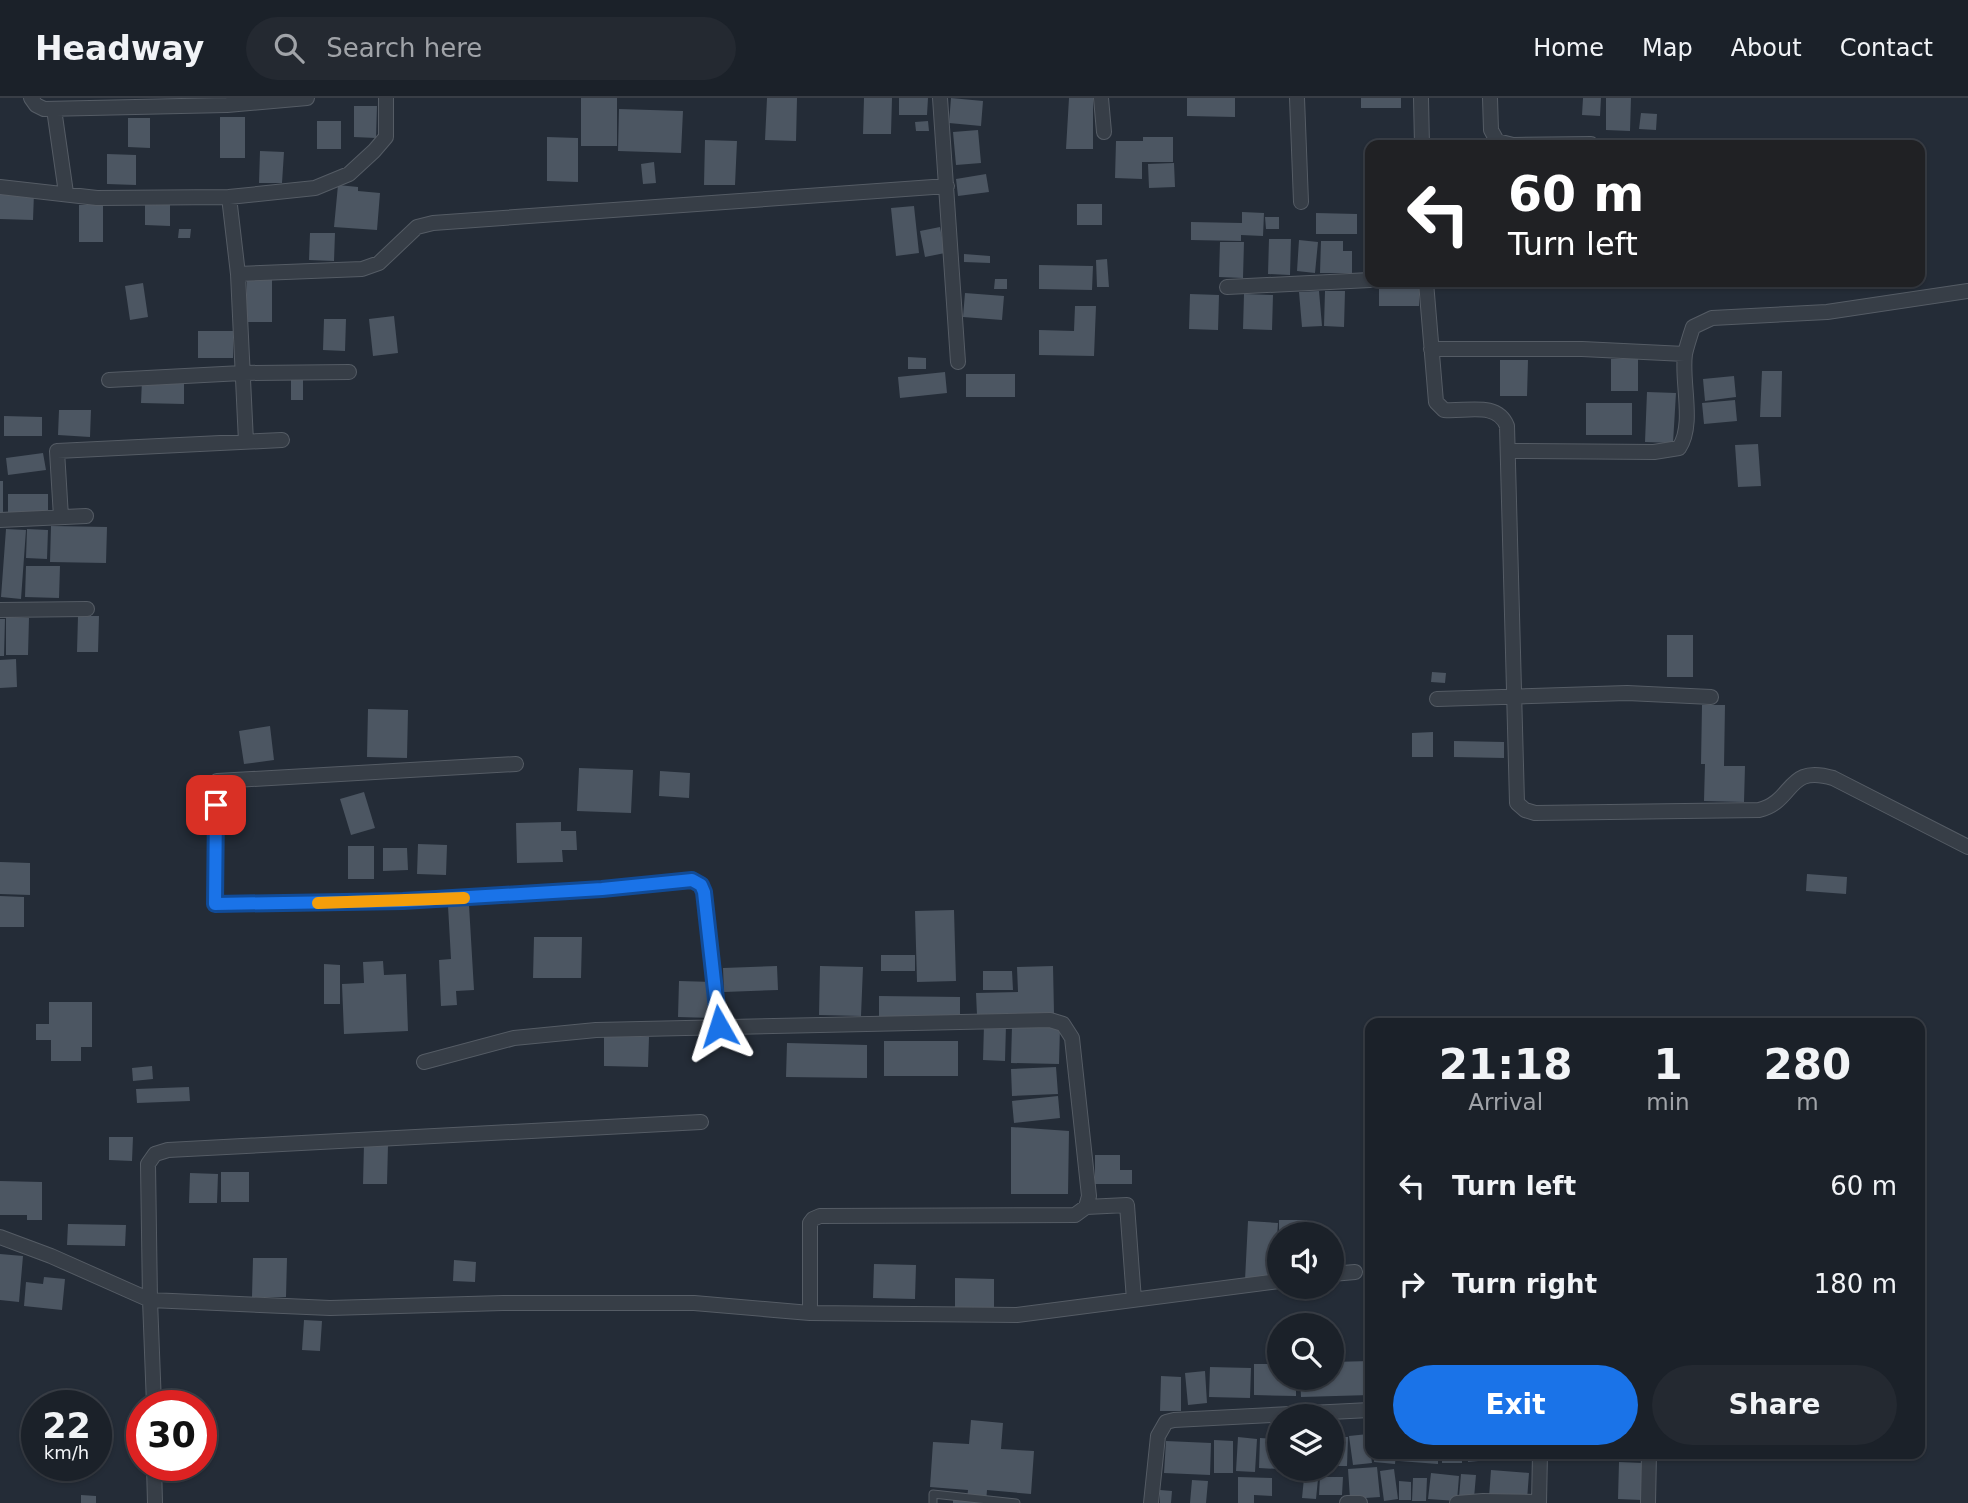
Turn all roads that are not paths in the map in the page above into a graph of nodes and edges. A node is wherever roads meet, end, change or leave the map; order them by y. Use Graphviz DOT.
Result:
graph roads {
  1 [pos="31,98"];
  2 [pos="307,98"];
  3 [pos="386,98"];
  4 [pos="940,98"];
  5 [pos="1101,98"];
  6 [pos="1297,98"];
  7 [pos="1421,98"];
  8 [pos="1490,98"];
  9 [pos="54,109"];
  10 [pos="1104,132"];
  11 [pos="1422,140"];
  12 [pos="1496,140"];
  13 [pos="947,186"];
  14 [pos="0,187"];
  15 [pos="66,192"];
  16 [pos="229,197"];
  17 [pos="1301,202"];
  18 [pos="238,274"];
  19 [pos="1365,280"];
  20 [pos="1227,287"];
  21 [pos="1426,287"];
  22 [pos="1968,291"];
  23 [pos="1431,349"];
  24 [pos="1685,354"];
  25 [pos="958,362"];
  26 [pos="349,372"];
  27 [pos="242,373"];
  28 [pos="109,380"];
  29 [pos="282,440"];
  30 [pos="246,442"];
  31 [pos="1509,452"];
  32 [pos="86,516"];
  33 [pos="61,517"];
  34 [pos="0,520"];
  35 [pos="88,609"];
  36 [pos="0,610"];
  37 [pos="1512,696"];
  38 [pos="1711,697"];
  39 [pos="1437,699"];
  40 [pos="516,764"];
  41 [pos="1968,846"];
  42 [pos="719,1026"];
  43 [pos="424,1062"];
  44 [pos="701,1122"];
  45 [pos="1086,1207"];
  46 [pos="0,1237"];
  47 [pos="1355,1272"];
  48 [pos="1344,1273"];
  49 [pos="1267,1283"];
  50 [pos="150,1300"];
  51 [pos="1134,1300"];
  52 [pos="810,1313"];
  53 [pos="153,1390"];
  54 [pos="1365,1410"];
  55 [pos="1540,1459"];
  56 [pos="1648,1459"];
  57 [pos="155,1481"];
  58 [pos="1483,1502"];
  59 [pos="155,1503"];
  60 [pos="933,1503"];
  61 [pos="1016,1503"];
  62 [pos="1151,1503"];
  63 [pos="1347,1503"];
  64 [pos="1360,1503"];
  65 [pos="1457,1503"];
  66 [pos="1539,1503"];
  67 [pos="1648,1503"];
  1 -- 9 [label="street"];
  2 -- 9 [label="street"];
  3 -- 16 [label="street"];
  4 -- 13 [label="street"];
  5 -- 10 [label="street"];
  6 -- 17 [label="street"];
  7 -- 11 [label="street"];
  8 -- 12 [label="street"];
  9 -- 15 [label="street"];
  13 -- 18 [label="street"];
  13 -- 25 [label="street"];
  14 -- 15 [label="street"];
  15 -- 16 [label="street"];
  16 -- 18 [label="street"];
  18 -- 27 [label="street"];
  19 -- 20 [label="street"];
  21 -- 23 [label="street"];
  22 -- 24 [label="street"];
  23 -- 24 [label="street"];
  23 -- 31 [label="street"];
  24 -- 31 [label="street"];
  26 -- 27 [label="street"];
  27 -- 28 [label="street"];
  27 -- 30 [label="street"];
  29 -- 30 [label="street"];
  30 -- 33 [label="street"];
  31 -- 37 [label="street"];
  32 -- 33 [label="street"];
  33 -- 34 [label="street"];
  35 -- 36 [label="street"];
  37 -- 38 [label="street"];
  37 -- 39 [label="street"];
  37 -- 41 [label="street"];
  40 -- 42 [label="street"];
  42 -- 43 [label="street"];
  42 -- 45 [label="street"];
  44 -- 50 [label="street"];
  45 -- 51 [label="street"];
  45 -- 52 [label="street"];
  46 -- 50 [label="street"];
  47 -- 48 [label="street"];
  49 -- 51 [label="street"];
  50 -- 52 [label="street"];
  50 -- 53 [label="street"];
  51 -- 52 [label="street"];
  54 -- 62 [label="street"];
  55 -- 66 [label="street"];
  56 -- 67 [label="street"];
  57 -- 59 [label="street"];
  58 -- 65 [label="street"];
  58 -- 66 [label="street"];
  60 -- 61 [label="lane"];
  63 -- 64 [label="street"];
}
